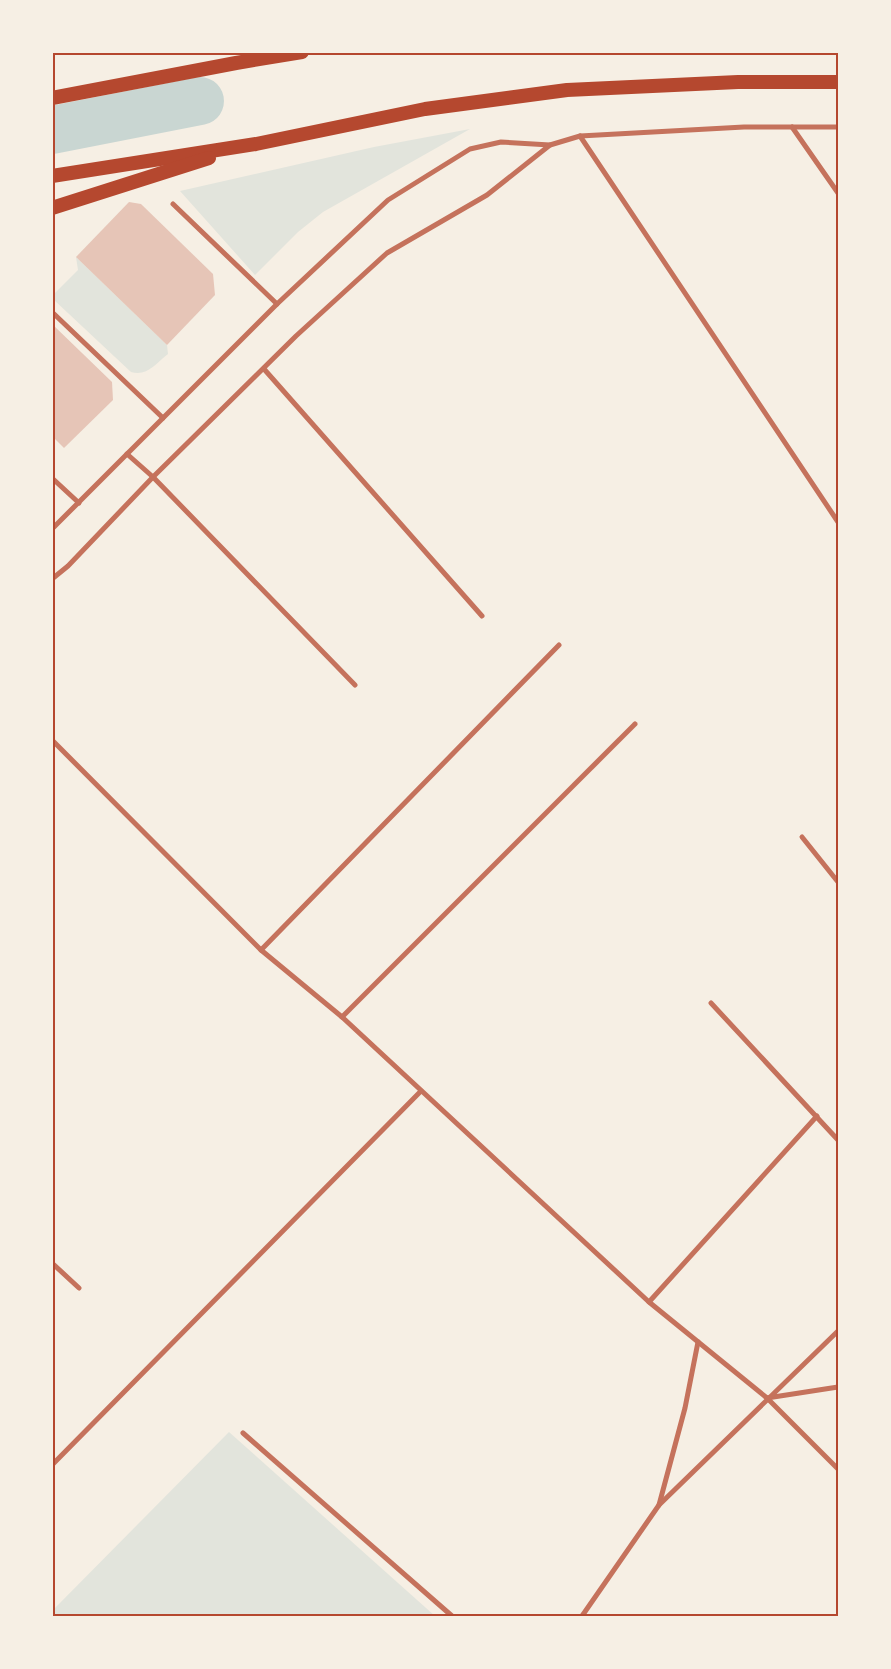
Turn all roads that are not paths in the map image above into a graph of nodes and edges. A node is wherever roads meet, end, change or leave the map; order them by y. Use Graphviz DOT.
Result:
graph roads {
  1 [pos="302,52"];
  2 [pos="838,82"];
  3 [pos="52,98"];
  4 [pos="792,127"];
  5 [pos="838,127"];
  6 [pos="580,136"];
  7 [pos="256,144"];
  8 [pos="550,146"];
  9 [pos="52,176"];
  10 [pos="838,193"];
  11 [pos="173,204"];
  12 [pos="52,208"];
  13 [pos="277,304"];
  14 [pos="52,312"];
  15 [pos="264,369"];
  16 [pos="163,418"];
  17 [pos="127,454"];
  18 [pos="52,478"];
  19 [pos="153,478"];
  20 [pos="78,503"];
  21 [pos="838,522"];
  22 [pos="52,529"];
  23 [pos="52,579"];
  24 [pos="482,616"];
  25 [pos="559,645"];
  26 [pos="355,685"];
  27 [pos="634,724"];
  28 [pos="52,740"];
  29 [pos="802,836"];
  30 [pos="838,882"];
  31 [pos="261,950"];
  32 [pos="711,1003"];
  33 [pos="342,1017"];
  34 [pos="421,1091"];
  35 [pos="817,1116"];
  36 [pos="838,1140"];
  37 [pos="52,1263"];
  38 [pos="79,1288"];
  39 [pos="649,1302"];
  40 [pos="838,1331"];
  41 [pos="698,1342"];
  42 [pos="838,1387"];
  43 [pos="767,1398"];
  44 [pos="243,1433"];
  45 [pos="52,1465"];
  46 [pos="838,1469"];
  47 [pos="659,1505"];
  48 [pos="452,1616"];
  49 [pos="582,1616"];
  1 -- 3 [label="highway"];
  2 -- 7 [label="highway"];
  4 -- 5 [label="street"];
  4 -- 6 [label="street"];
  4 -- 10 [label="street"];
  6 -- 8 [label="street"];
  6 -- 21 [label="street"];
  7 -- 9 [label="highway"];
  7 -- 12 [label="highway"];
  8 -- 13 [label="street"];
  8 -- 15 [label="street"];
  11 -- 13 [label="street"];
  13 -- 16 [label="street"];
  14 -- 16 [label="street"];
  15 -- 19 [label="street"];
  15 -- 24 [label="street"];
  16 -- 17 [label="street"];
  17 -- 19 [label="street"];
  17 -- 20 [label="street"];
  18 -- 20 [label="street"];
  19 -- 23 [label="street"];
  19 -- 26 [label="street"];
  20 -- 22 [label="street"];
  25 -- 31 [label="street"];
  27 -- 33 [label="street"];
  28 -- 31 [label="street"];
  29 -- 30 [label="street"];
  31 -- 33 [label="street"];
  32 -- 35 [label="street"];
  33 -- 34 [label="street"];
  34 -- 39 [label="street"];
  34 -- 45 [label="street"];
  35 -- 36 [label="street"];
  35 -- 39 [label="street"];
  37 -- 38 [label="street"];
  39 -- 41 [label="street"];
  40 -- 43 [label="street"];
  41 -- 43 [label="street"];
  41 -- 47 [label="street"];
  42 -- 43 [label="street"];
  43 -- 46 [label="street"];
  43 -- 47 [label="street"];
  44 -- 48 [label="street"];
  47 -- 49 [label="street"];
}
